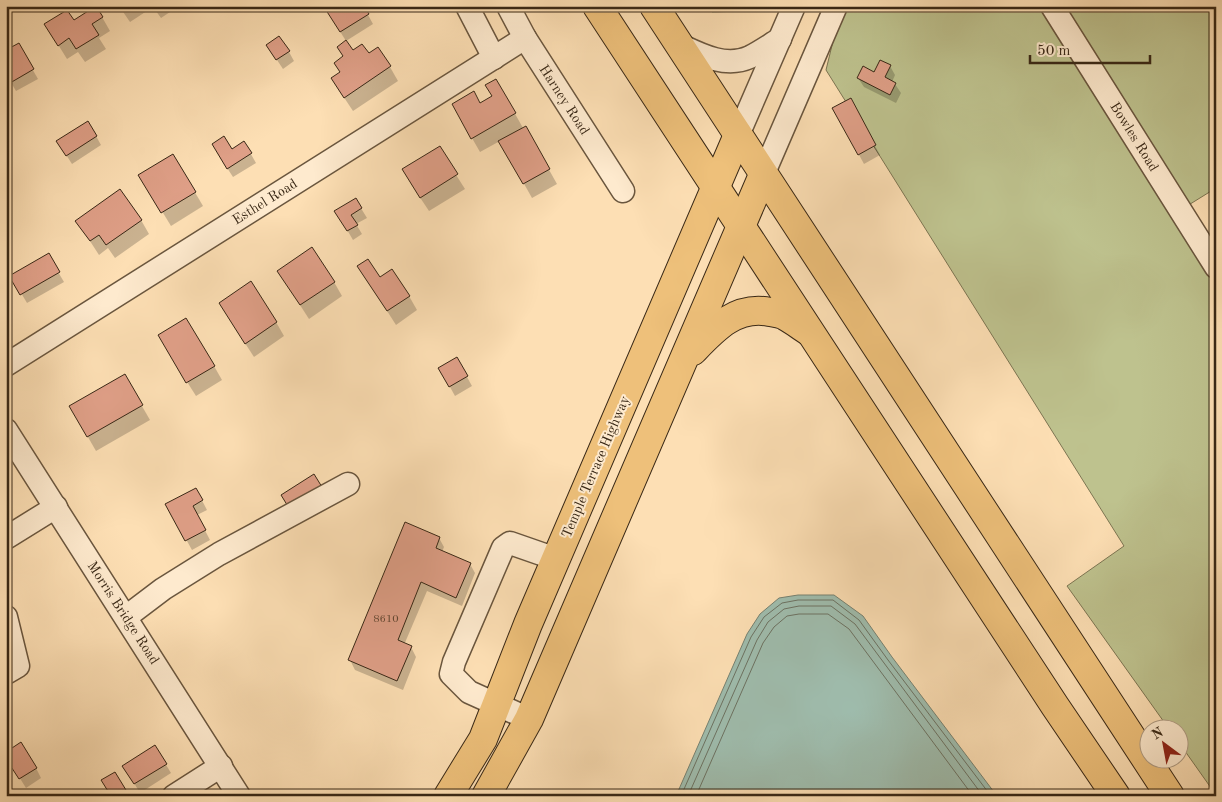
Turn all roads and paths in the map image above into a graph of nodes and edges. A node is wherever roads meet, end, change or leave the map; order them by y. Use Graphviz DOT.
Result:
graph roads {
  1 [pos="467,6"];
  2 [pos="508,6"];
  3 [pos="597,6"];
  4 [pos="654,6"];
  5 [pos="794,6"];
  6 [pos="836,6"];
  7 [pos="1052,6"];
  8 [pos="524,38"];
  9 [pos="780,39"];
  10 [pos="680,45"];
  11 [pos="494,58"];
  12 [pos="738,135"];
  13 [pos="763,174"];
  14 [pos="716,187"];
  15 [pos="623,191"];
  16 [pos="740,225"];
  17 [pos="1216,267"];
  18 [pos="811,333"];
  19 [pos="683,361"];
  20 [pos="6,365"];
  21 [pos="6,430"];
  22 [pos="348,484"];
  23 [pos="56,507"];
  24 [pos="6,538"];
  25 [pos="556,559"];
  26 [pos="6,617"];
  27 [pos="126,617"];
  28 [pos="6,673"];
  29 [pos="496,705"];
  30 [pos="529,719"];
  31 [pos="221,766"];
  32 [pos="174,796"];
  33 [pos="239,796"];
  34 [pos="448,796"];
  35 [pos="486,796"];
  36 [pos="1116,796"];
  37 [pos="1170,796"];
  1 -- 11 [label="street"];
  2 -- 8 [label="street, Harney Road"];
  3 -- 14 [label="main road"];
  4 -- 10 [label="main road"];
  5 -- 9 [label="street"];
  6 -- 13 [label="street"];
  7 -- 17 [label="street, Bowles Road"];
  8 -- 11 [label="street, Esthel Road"];
  8 -- 15 [label="street, Harney Road"];
  9 -- 10 [label="street"];
  9 -- 12 [label="street"];
  10 -- 12 [label="main road"];
  11 -- 20 [label="street, Esthel Road"];
  12 -- 13 [label="main road"];
  12 -- 14 [label="main road, Temple Terrace Highway"];
  13 -- 16 [label="main road"];
  13 -- 37 [label="main road"];
  14 -- 16 [label="main road"];
  14 -- 25 [label="main road, Temple Terrace Highway"];
  16 -- 18 [label="main road"];
  16 -- 19 [label="main road"];
  18 -- 19 [label="main road"];
  18 -- 36 [label="main road"];
  19 -- 30 [label="main road"];
  21 -- 23 [label="street, Morris Bridge Road"];
  22 -- 27 [label="street"];
  23 -- 24 [label="street"];
  23 -- 27 [label="street, Morris Bridge Road"];
  25 -- 29 [label="main road, Temple Terrace Highway"];
  25 -- 29 [label="street"];
  26 -- 28 [label="street"];
  27 -- 31 [label="street, Morris Bridge Road"];
  29 -- 30 [label="street"];
  29 -- 34 [label="main road, Temple Terrace Highway"];
  30 -- 35 [label="main road"];
  31 -- 32 [label="street"];
  31 -- 33 [label="street, Morris Bridge Road"];
}
